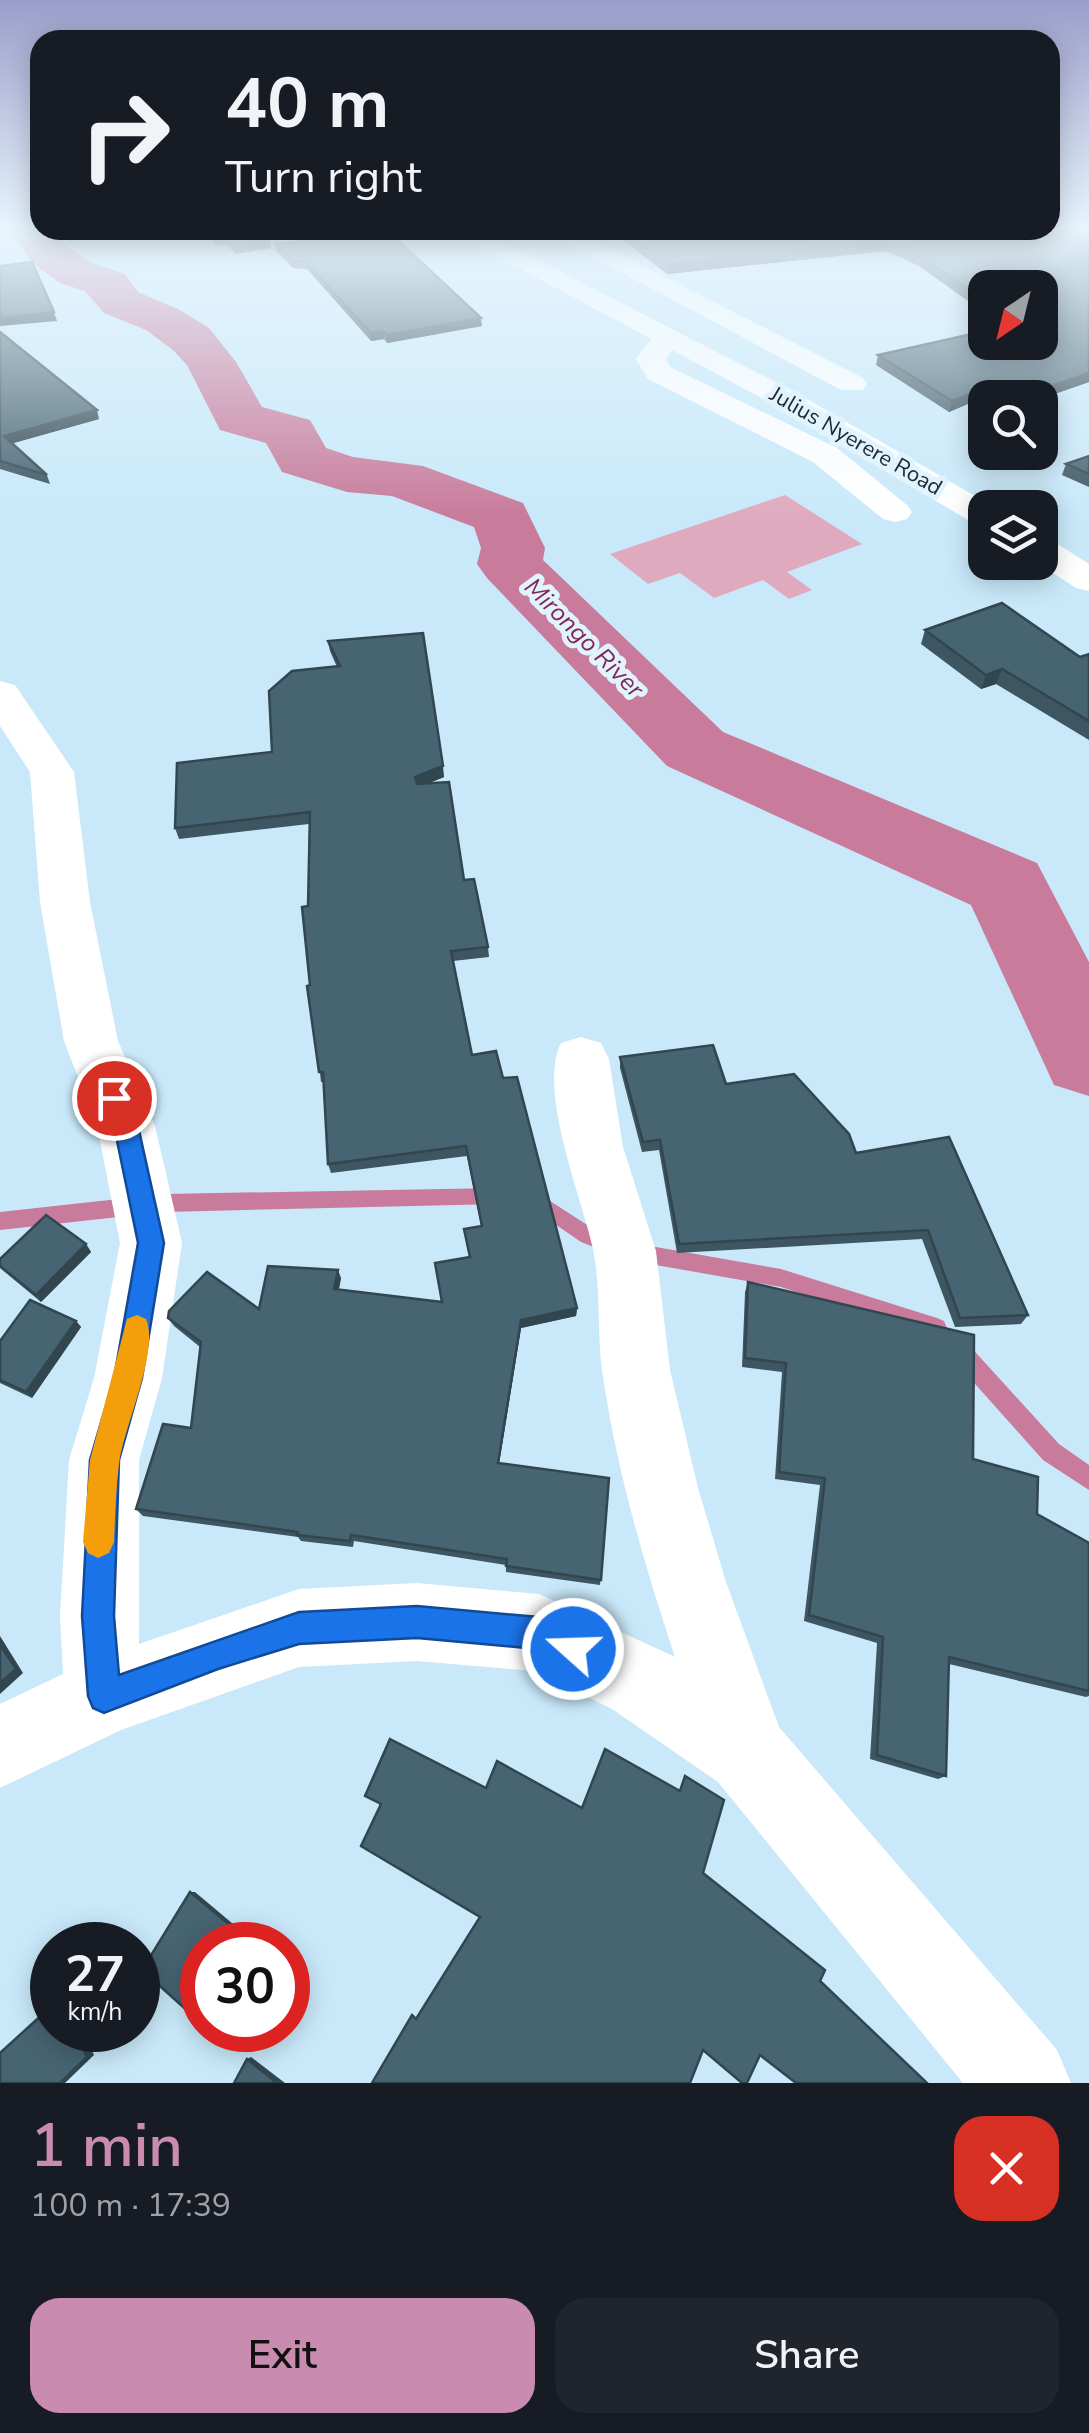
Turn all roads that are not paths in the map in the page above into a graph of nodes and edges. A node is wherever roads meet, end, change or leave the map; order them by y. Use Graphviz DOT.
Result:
graph roads {
  1 [pos="636,322"];
  2 [pos="732,322"];
  3 [pos="666,338"];
  4 [pos="885,376"];
  5 [pos="852,384"];
  6 [pos="782,398"];
  7 [pos="968,506"];
  8 [pos="896,512"];
  9 [pos="1058,560"];
  10 [pos="1089,580"];
  11 [pos="0,694"];
  12 [pos="581,1059"];
  13 [pos="104,1696"];
  14 [pos="0,1746"];
  15 [pos="748,1753"];
  16 [pos="1024,2083"];
  1 -- 3 [label="main road, Julius Nyerere Road"];
  2 -- 5 [label="main road"];
  3 -- 6 [label="main road, Julius Nyerere Road"];
  3 -- 8 [label="main road"];
  4 -- 5 [label="main road"];
  5 -- 6 [label="main road"];
  6 -- 7 [label="main road, Julius Nyerere Road"];
  9 -- 10 [label="main road"];
  11 -- 13 [label="main road"];
  12 -- 15 [label="main road"];
  13 -- 14 [label="main road"];
  13 -- 15 [label="main road"];
  15 -- 16 [label="main road"];
}
